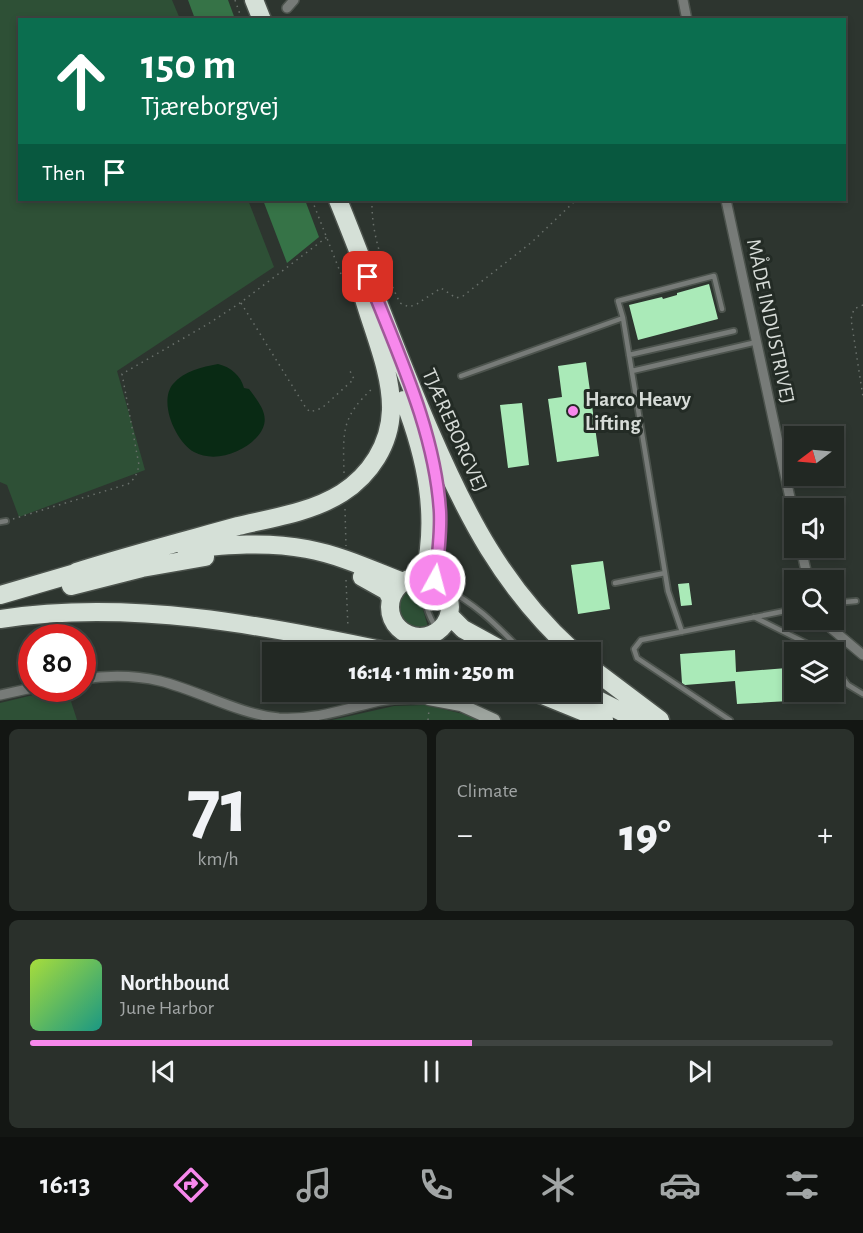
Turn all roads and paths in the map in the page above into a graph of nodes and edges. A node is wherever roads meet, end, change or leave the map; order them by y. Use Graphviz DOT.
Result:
graph roads {
  1 [pos="235,0"];
  2 [pos="254,0"];
  3 [pos="683,0"];
  4 [pos="241,18"];
  5 [pos="261,18"];
  6 [pos="687,18"];
  7 [pos="312,201"];
  8 [pos="326,201"];
  9 [pos="338,201"];
  10 [pos="372,201"];
  11 [pos="575,201"];
  12 [pos="726,201"];
  13 [pos="327,237"];
  14 [pos="355,291"];
  15 [pos="240,303"];
  16 [pos="863,305"];
  17 [pos="722,309"];
  18 [pos="623,318"];
  19 [pos="734,331"];
  20 [pos="757,342"];
  21 [pos="629,355"];
  22 [pos="349,369"];
  23 [pos="632,371"];
  24 [pos="461,376"];
  25 [pos="376,385"];
  26 [pos="414,394"];
  27 [pos="863,397"];
  28 [pos="344,480"];
  29 [pos="790,498"];
  30 [pos="345,501"];
  31 [pos="3,522"];
  32 [pos="346,550"];
  33 [pos="76,572"];
  34 [pos="665,573"];
  35 [pos="346,580"];
  36 [pos="403,582"];
  37 [pos="434,582"];
  38 [pos="615,583"];
  39 [pos="0,595"];
  40 [pos="392,599"];
  41 [pos="856,601"];
  42 [pos="844,602"];
  43 [pos="0,606"];
  44 [pos="784,611"];
  45 [pos="449,615"];
  46 [pos="754,617"];
  47 [pos="0,619"];
  48 [pos="834,630"];
  49 [pos="438,631"];
  50 [pos="682,632"];
  51 [pos="348,635"];
  52 [pos="337,642"];
  53 [pos="462,642"];
  54 [pos="487,642"];
  55 [pos="513,642"];
  56 [pos="564,642"];
  57 [pos="804,642"];
  58 [pos="863,656"];
  59 [pos="601,676"];
  60 [pos="96,677"];
  61 [pos="844,680"];
  62 [pos="18,691"];
  63 [pos="863,694"];
  64 [pos="0,695"];
  65 [pos="376,702"];
  66 [pos="445,702"];
  67 [pos="560,702"];
  68 [pos="581,702"];
  69 [pos="601,702"];
  70 [pos="494,720"];
  71 [pos="604,720"];
  72 [pos="618,720"];
  73 [pos="638,720"];
  74 [pos="660,720"];
  75 [pos="730,720"];
  1 -- 4 [label="path"];
  2 -- 5 [label="highway"];
  3 -- 6 [label="street"];
  7 -- 13 [label="path"];
  8 -- 14 [label="highway"];
  9 -- 26 [label="highway, TJÆREBORGVEJ"];
  10 -- 11 [label="path"];
  12 -- 20 [label="street, MÅDE INDUSTRIVEJ"];
  13 -- 14 [label="path"];
  13 -- 15 [label="path"];
  14 -- 33 [label="highway"];
  14 -- 37 [label="highway"];
  15 -- 22 [label="path"];
  15 -- 31 [label="path"];
  16 -- 27 [label="path"];
  17 -- 18 [label="lane"];
  18 -- 21 [label="lane"];
  18 -- 24 [label="lane"];
  19 -- 21 [label="lane"];
  20 -- 23 [label="lane"];
  20 -- 29 [label="street, MÅDE INDUSTRIVEJ"];
  21 -- 23 [label="lane"];
  23 -- 34 [label="lane"];
  25 -- 28 [label="path"];
  26 -- 37 [label="highway"];
  26 -- 56 [label="highway, TJÆREBORGVEJ"];
  30 -- 32 [label="path"];
  33 -- 36 [label="highway"];
  33 -- 39 [label="highway"];
  34 -- 38 [label="lane"];
  34 -- 50 [label="lane"];
  35 -- 51 [label="path"];
  36 -- 37 [label="highway"];
  36 -- 40 [label="highway"];
  37 -- 45 [label="highway"];
  37 -- 49 [label="lane"];
  37 -- 55 [label="lane"];
  40 -- 43 [label="highway"];
  40 -- 49 [label="highway"];
  41 -- 42 [label="lane"];
  44 -- 46 [label="lane"];
  45 -- 49 [label="highway"];
  45 -- 54 [label="highway"];
  46 -- 50 [label="lane"];
  46 -- 57 [label="lane"];
  47 -- 52 [label="highway"];
  48 -- 58 [label="street"];
  49 -- 53 [label="highway"];
  50 -- 75 [label="lane"];
  59 -- 74 [label="highway"];
  60 -- 65 [label="street"];
  61 -- 63 [label="lane"];
  62 -- 64 [label="street"];
  66 -- 70 [label="street"];
  67 -- 71 [label="highway"];
  68 -- 72 [label="highway"];
  69 -- 73 [label="highway"];
}
